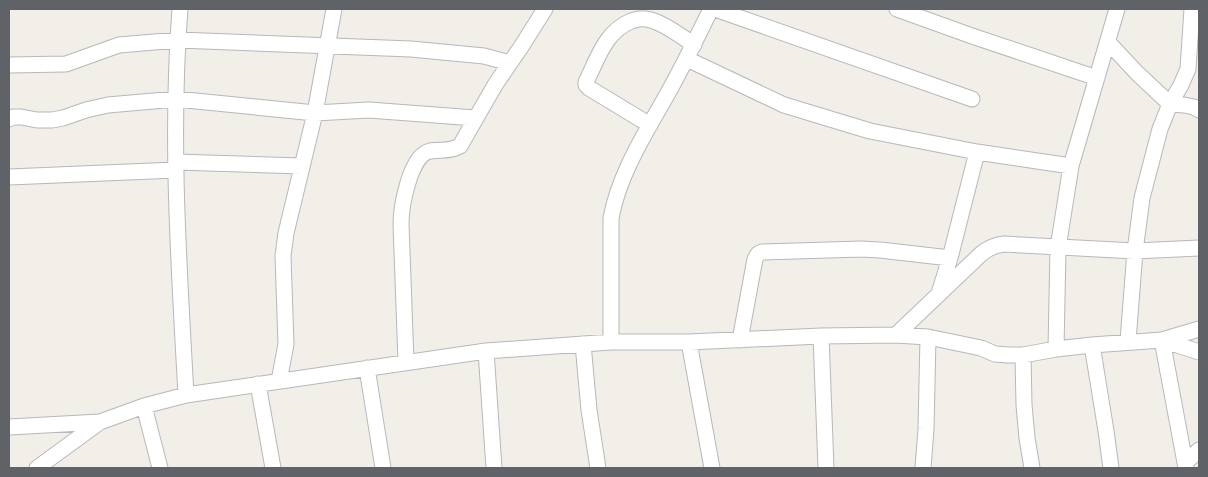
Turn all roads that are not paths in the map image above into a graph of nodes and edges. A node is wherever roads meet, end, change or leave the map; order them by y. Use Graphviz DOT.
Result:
graph roads {
  1 [pos="180,9"];
  2 [pos="334,9"];
  3 [pos="543,9"];
  4 [pos="713,9"];
  5 [pos="897,9"];
  6 [pos="1117,9"];
  7 [pos="1192,9"];
  8 [pos="178,40"];
  9 [pos="1108,42"];
  10 [pos="694,45"];
  11 [pos="327,47"];
  12 [pos="687,59"];
  13 [pos="510,63"];
  14 [pos="9,65"];
  15 [pos="1097,78"];
  16 [pos="176,99"];
  17 [pos="972,99"];
  18 [pos="1170,104"];
  19 [pos="1199,110"];
  20 [pos="315,113"];
  21 [pos="475,118"];
  22 [pos="9,119"];
  23 [pos="650,125"];
  24 [pos="977,152"];
  25 [pos="176,166"];
  26 [pos="302,166"];
  27 [pos="1072,166"];
  28 [pos="9,177"];
  29 [pos="1058,248"];
  30 [pos="1199,248"];
  31 [pos="1135,251"];
  32 [pos="950,258"];
  33 [pos="940,292"];
  34 [pos="1199,329"];
  35 [pos="896,335"];
  36 [pos="821,336"];
  37 [pos="928,337"];
  38 [pos="740,340"];
  39 [pos="1162,340"];
  40 [pos="1128,341"];
  41 [pos="611,342"];
  42 [pos="689,342"];
  43 [pos="583,344"];
  44 [pos="1092,344"];
  45 [pos="1056,348"];
  46 [pos="486,350"];
  47 [pos="1199,352"];
  48 [pos="1023,355"];
  49 [pos="406,362"];
  50 [pos="367,368"];
  51 [pos="279,382"];
  52 [pos="258,384"];
  53 [pos="186,395"];
  54 [pos="144,406"];
  55 [pos="100,422"];
  56 [pos="9,427"];
  57 [pos="1199,450"];
  58 [pos="1186,466"];
  59 [pos="37,468"];
  60 [pos="160,468"];
  61 [pos="273,468"];
  62 [pos="383,468"];
  63 [pos="494,468"];
  64 [pos="598,468"];
  65 [pos="712,468"];
  66 [pos="826,468"];
  67 [pos="923,468"];
  68 [pos="1032,468"];
  69 [pos="1111,468"];
  1 -- 8 [label="street"];
  2 -- 11 [label="street"];
  3 -- 13 [label="street"];
  4 -- 10 [label="street"];
  4 -- 17 [label="street"];
  5 -- 15 [label="street"];
  6 -- 9 [label="street"];
  7 -- 18 [label="street"];
  8 -- 11 [label="street"];
  8 -- 14 [label="street"];
  8 -- 16 [label="street"];
  9 -- 15 [label="street"];
  9 -- 18 [label="street"];
  10 -- 12 [label="street"];
  10 -- 23 [label="street"];
  11 -- 13 [label="street"];
  11 -- 20 [label="street"];
  12 -- 23 [label="street"];
  12 -- 24 [label="street"];
  13 -- 21 [label="street"];
  15 -- 27 [label="street"];
  16 -- 20 [label="street"];
  16 -- 22 [label="street"];
  16 -- 25 [label="street"];
  18 -- 19 [label="street"];
  18 -- 31 [label="street"];
  20 -- 21 [label="street"];
  20 -- 26 [label="street"];
  21 -- 49 [label="street"];
  23 -- 41 [label="street"];
  24 -- 27 [label="street"];
  24 -- 32 [label="street"];
  25 -- 26 [label="street"];
  25 -- 28 [label="street"];
  25 -- 53 [label="street"];
  26 -- 51 [label="street"];
  27 -- 29 [label="street"];
  29 -- 31 [label="street"];
  29 -- 33 [label="street"];
  29 -- 45 [label="street"];
  30 -- 31 [label="street"];
  31 -- 40 [label="street"];
  32 -- 33 [label="street"];
  32 -- 38 [label="street"];
  33 -- 35 [label="street"];
  34 -- 39 [label="street"];
  35 -- 36 [label="street"];
  35 -- 37 [label="street"];
  36 -- 38 [label="street"];
  36 -- 66 [label="street"];
  37 -- 48 [label="street"];
  37 -- 67 [label="street"];
  38 -- 42 [label="street"];
  39 -- 40 [label="street"];
  39 -- 47 [label="street"];
  39 -- 58 [label="street"];
  40 -- 44 [label="street"];
  41 -- 42 [label="street"];
  41 -- 43 [label="street"];
  42 -- 65 [label="street"];
  43 -- 46 [label="street"];
  43 -- 64 [label="street"];
  44 -- 45 [label="street"];
  44 -- 69 [label="street"];
  45 -- 48 [label="street"];
  46 -- 49 [label="street"];
  46 -- 63 [label="street"];
  48 -- 68 [label="street"];
  49 -- 50 [label="street"];
  50 -- 51 [label="street"];
  50 -- 62 [label="street"];
  51 -- 52 [label="street"];
  52 -- 53 [label="street"];
  52 -- 61 [label="street"];
  53 -- 54 [label="street"];
  54 -- 55 [label="street"];
  54 -- 60 [label="street"];
  55 -- 56 [label="street"];
  55 -- 59 [label="street"];
  57 -- 58 [label="street"];
}
